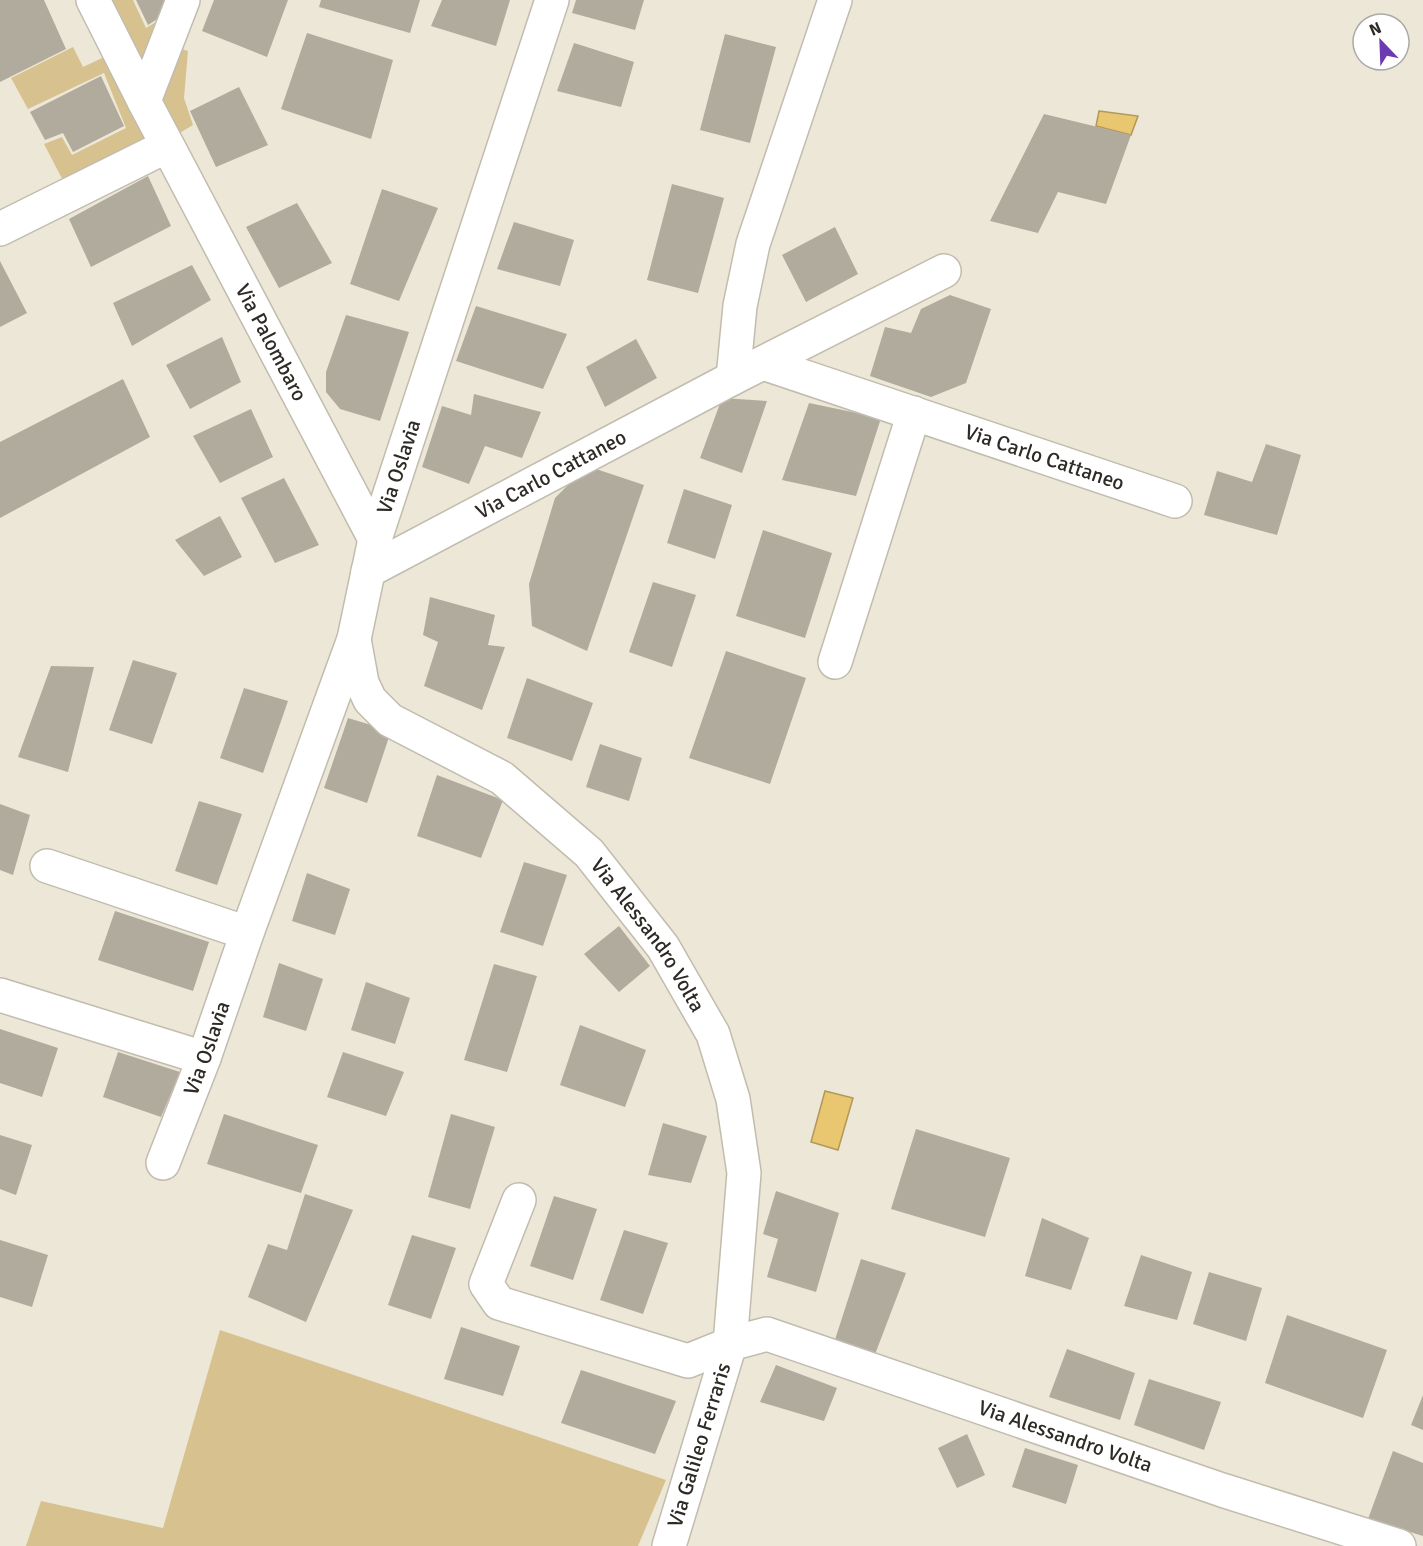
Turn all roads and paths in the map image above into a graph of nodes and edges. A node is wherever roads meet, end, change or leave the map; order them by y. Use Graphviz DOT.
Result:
graph roads {
  1 [pos="93,0"];
  2 [pos="183,0"];
  3 [pos="552,0"];
  4 [pos="836,0"];
  5 [pos="144,101"];
  6 [pos="167,146"];
  7 [pos="0,229"];
  8 [pos="944,271"];
  9 [pos="764,363"];
  10 [pos="733,378"];
  11 [pos="914,412"];
  12 [pos="1175,501"];
  13 [pos="375,539"];
  14 [pos="368,571"];
  15 [pos="354,639"];
  16 [pos="835,662"];
  17 [pos="46,866"];
  18 [pos="247,933"];
  19 [pos="0,995"];
  20 [pos="204,1058"];
  21 [pos="163,1163"];
  22 [pos="519,1200"];
  23 [pos="730,1344"];
  24 [pos="669,1546"];
  25 [pos="1400,1546"];
  1 -- 5 [label="street, Via Palombaro"];
  2 -- 5 [label="street"];
  3 -- 13 [label="street, Via Oslavia"];
  4 -- 10 [label="street"];
  5 -- 6 [label="street, Via Palombaro"];
  6 -- 7 [label="street"];
  6 -- 13 [label="street, Via Palombaro"];
  8 -- 9 [label="street, Via Carlo Cattaneo"];
  9 -- 10 [label="street, Via Carlo Cattaneo"];
  9 -- 11 [label="street, Via Carlo Cattaneo"];
  10 -- 14 [label="street, Via Carlo Cattaneo"];
  11 -- 12 [label="street, Via Carlo Cattaneo"];
  11 -- 16 [label="street"];
  13 -- 14 [label="street, Via Oslavia"];
  14 -- 15 [label="street, Via Oslavia"];
  15 -- 18 [label="street, Via Oslavia"];
  15 -- 23 [label="street, Via Alessandro Volta"];
  17 -- 18 [label="street"];
  18 -- 20 [label="street, Via Oslavia"];
  19 -- 20 [label="street"];
  20 -- 21 [label="street, Via Oslavia"];
  22 -- 23 [label="street, Via Alessandro Volta"];
  23 -- 24 [label="street, Via Galileo Ferraris"];
  23 -- 25 [label="street, Via Alessandro Volta"];
}
